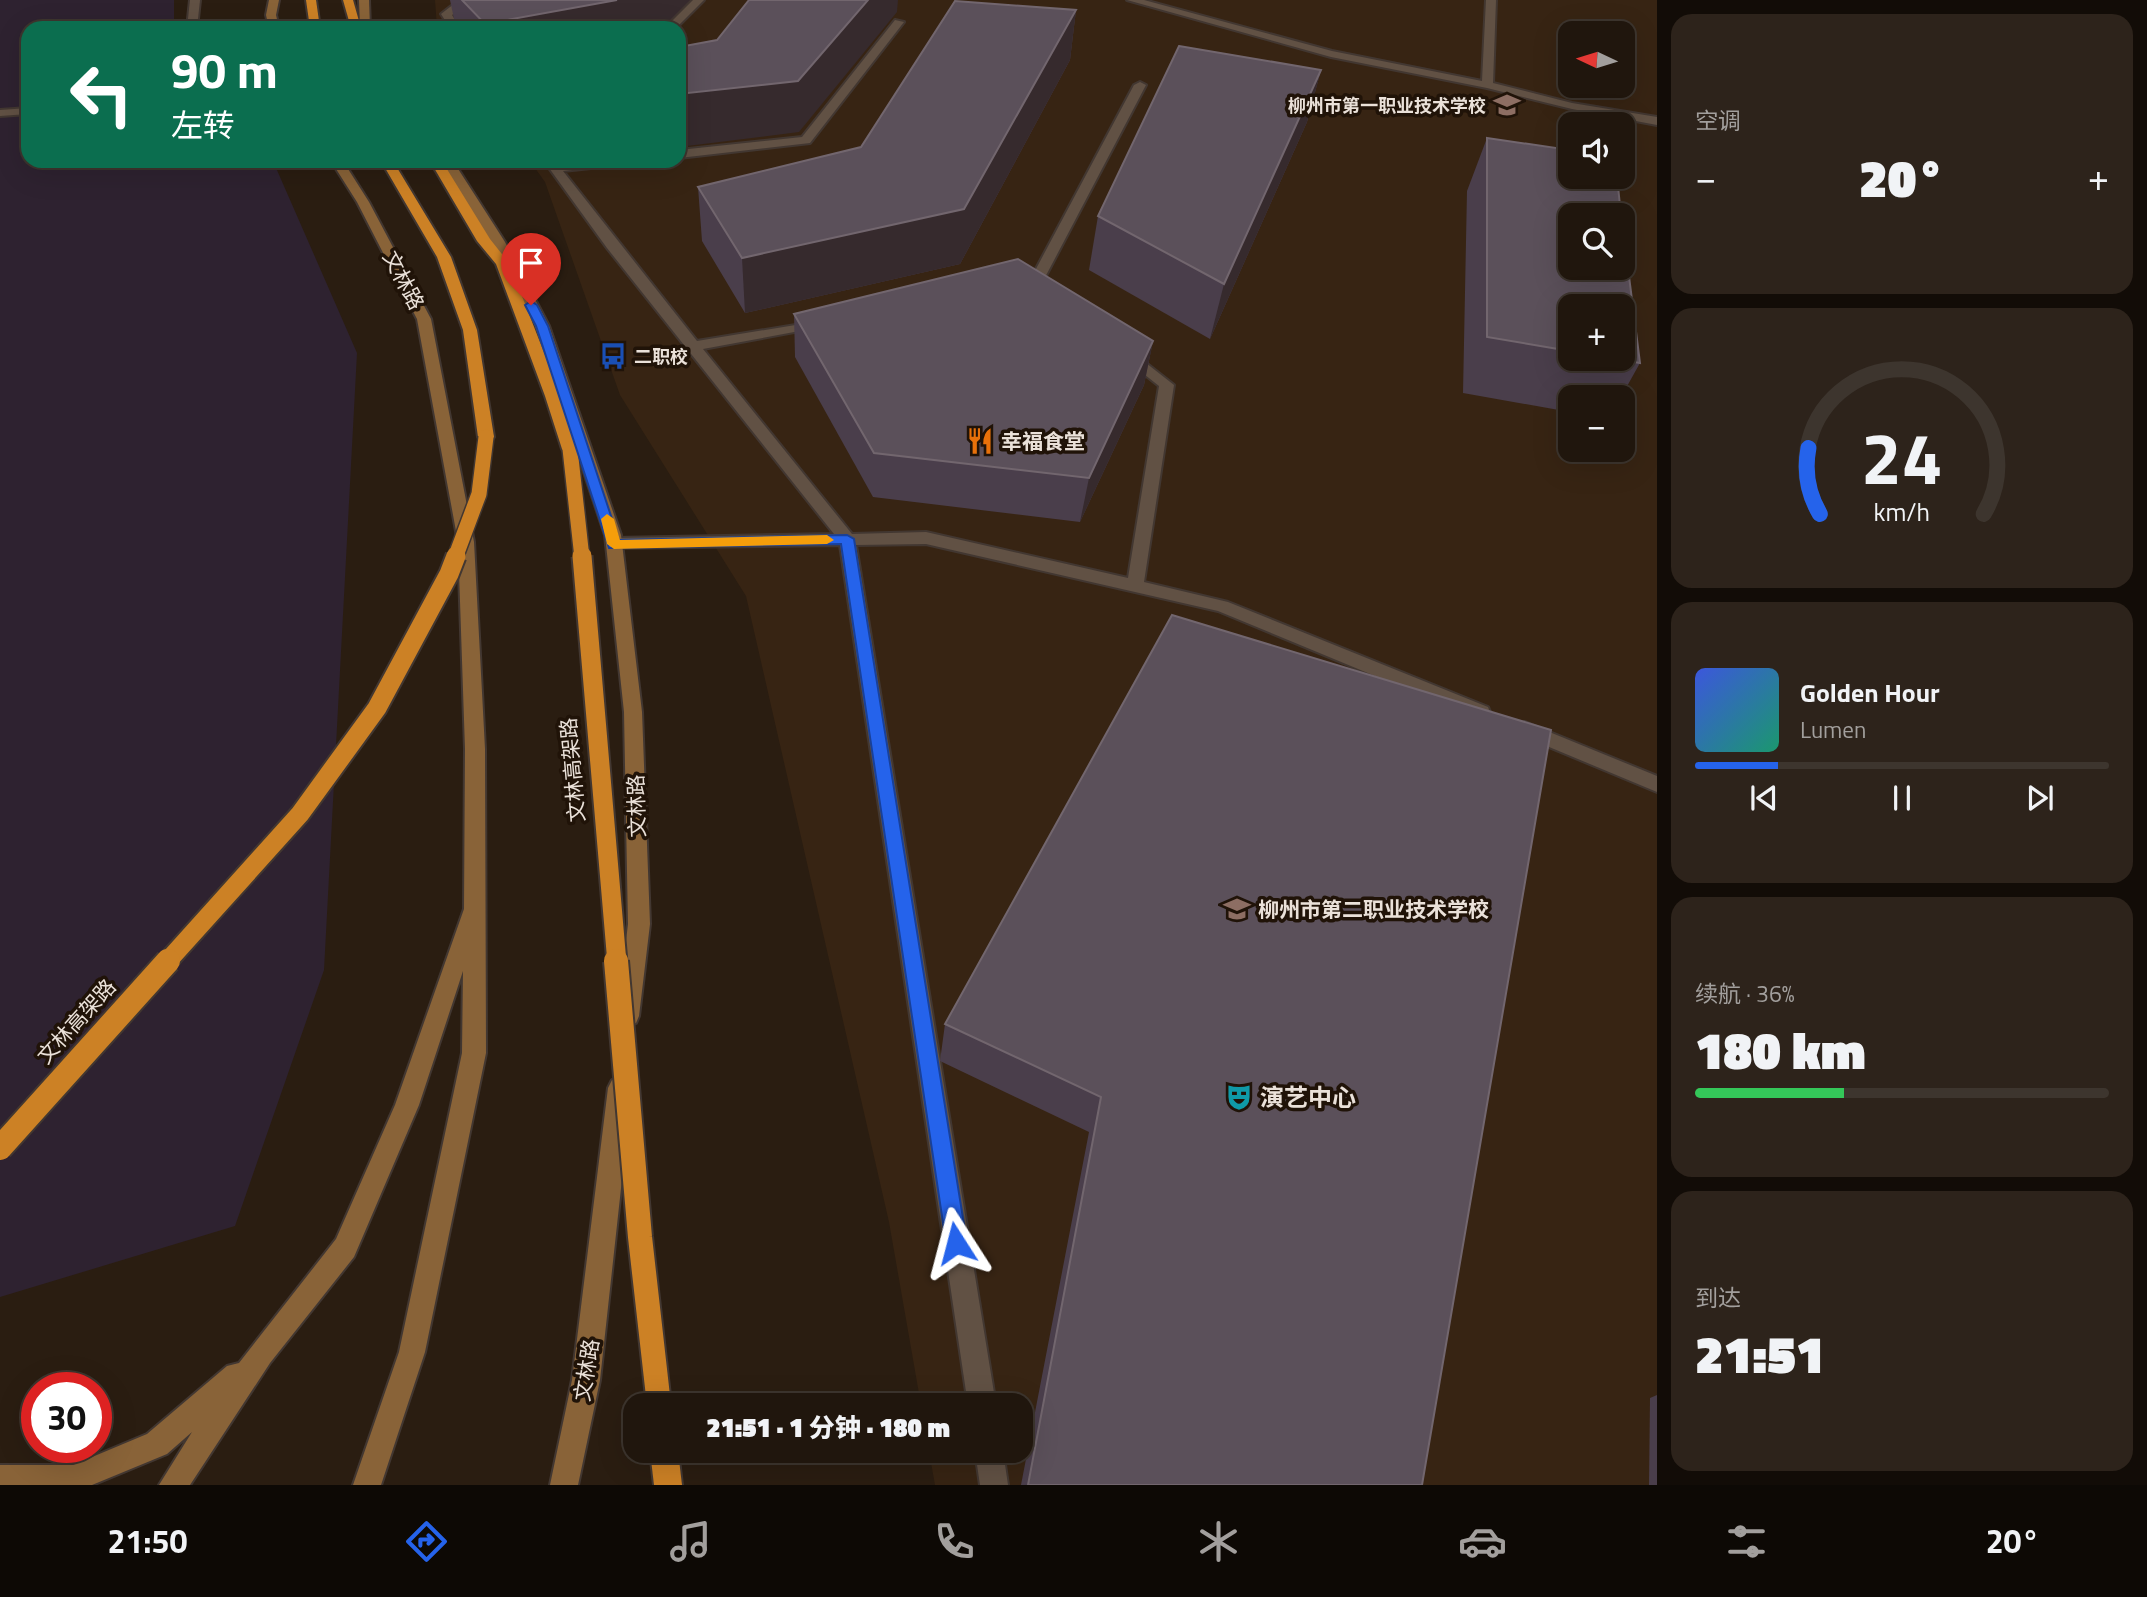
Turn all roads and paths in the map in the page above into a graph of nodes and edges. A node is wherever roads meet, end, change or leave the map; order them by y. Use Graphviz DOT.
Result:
graph roads {
  1 [pos="195,0"];
  2 [pos="274,0"];
  3 [pos="311,0"];
  4 [pos="348,0"];
  5 [pos="364,0"];
  6 [pos="466,0"];
  7 [pos="699,0"];
  8 [pos="1132,0"];
  9 [pos="1491,0"];
  10 [pos="193,21"];
  11 [pos="272,21"];
  12 [pos="314,21"];
  13 [pos="354,21"];
  14 [pos="365,21"];
  15 [pos="450,21"];
  16 [pos="677,21"];
  17 [pos="899,22"];
  18 [pos="1140,85"];
  19 [pos="1487,85"];
  20 [pos="21,112"];
  21 [pos="0,113"];
  22 [pos="1657,121"];
  23 [pos="686,153"];
  24 [pos="341,168"];
  25 [pos="391,168"];
  26 [pos="440,168"];
  27 [pos="451,168"];
  28 [pos="555,168"];
  29 [pos="1007,290"];
  30 [pos="830,322"];
  31 [pos="1112,343"];
  32 [pos="694,346"];
  33 [pos="847,539"];
  34 [pos="614,544"];
  35 [pos="1135,586"];
  36 [pos="1657,784"];
  37 [pos="477,898"];
  38 [pos="0,1148"];
  39 [pos="261,1354"];
  40 [pos="658,1393"];
  41 [pos="980,1393"];
  42 [pos="665,1463"];
  43 [pos="991,1463"];
  44 [pos="0,1479"];
  45 [pos="173,1485"];
  46 [pos="367,1485"];
  47 [pos="564,1485"];
  48 [pos="668,1485"];
  49 [pos="994,1485"];
  1 -- 10 [label="street"];
  2 -- 11 [label="main road"];
  3 -- 12 [label="highway"];
  4 -- 13 [label="highway"];
  5 -- 14 [label="main road"];
  6 -- 15 [label="street"];
  7 -- 16 [label="street"];
  8 -- 19 [label="street"];
  9 -- 19 [label="street"];
  17 -- 23 [label="street"];
  18 -- 29 [label="street"];
  19 -- 22 [label="street"];
  20 -- 21 [label="street"];
  24 -- 37 [label="main road, 文林路"];
  25 -- 38 [label="highway, 文林高架路, bridge"];
  26 -- 40 [label="highway, 文林高架路, bridge"];
  27 -- 34 [label="main road, 文林路"];
  28 -- 32 [label="street"];
  30 -- 32 [label="street"];
  31 -- 35 [label="street"];
  32 -- 33 [label="street"];
  33 -- 34 [label="street"];
  33 -- 35 [label="street"];
  33 -- 41 [label="street"];
  34 -- 47 [label="main road, 文林路"];
  35 -- 36 [label="street"];
  37 -- 39 [label="main road"];
  37 -- 46 [label="main road, 文林路"];
  39 -- 44 [label="main road"];
  39 -- 45 [label="main road"];
  42 -- 48 [label="highway"];
  43 -- 49 [label="street"];
}
